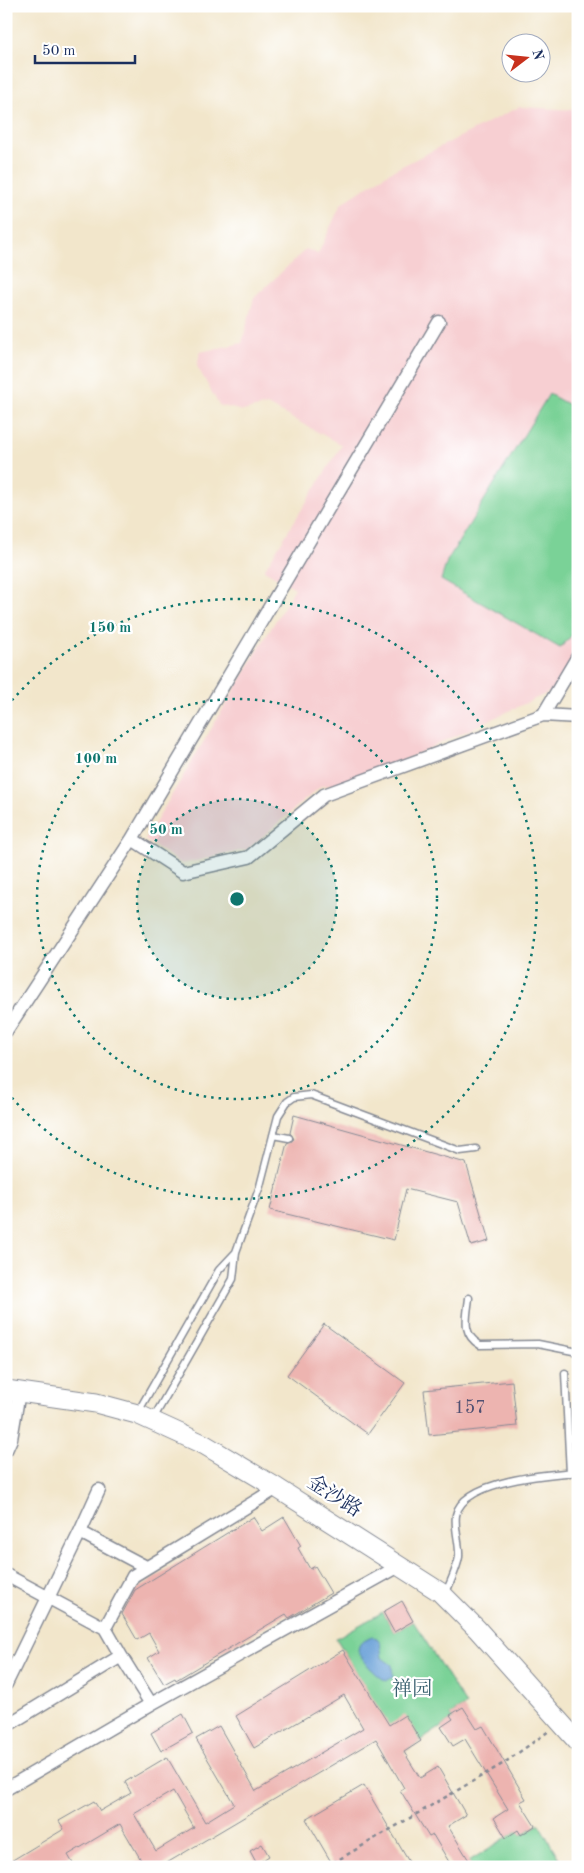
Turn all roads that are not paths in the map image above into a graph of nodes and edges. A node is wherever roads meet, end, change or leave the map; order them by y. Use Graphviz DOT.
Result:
graph roads {
  1 [pos="440,322"];
  2 [pos="578,656"];
  3 [pos="543,715"];
  4 [pos="578,717"];
  5 [pos="132,839"];
  6 [pos="6,1031"];
  7 [pos="273,1134"];
  8 [pos="288,1138"];
  9 [pos="476,1149"];
  10 [pos="236,1252"];
  11 [pos="469,1298"];
  12 [pos="578,1352"];
  13 [pos="565,1373"];
  14 [pos="13,1391"];
  15 [pos="145,1417"];
  16 [pos="6,1450"];
  17 [pos="574,1472"];
  18 [pos="277,1488"];
  19 [pos="99,1490"];
  20 [pos="80,1532"];
  21 [pos="401,1565"];
  22 [pos="146,1567"];
  23 [pos="6,1574"];
  24 [pos="48,1596"];
  25 [pos="445,1596"];
  26 [pos="105,1628"];
  27 [pos="121,1656"];
  28 [pos="6,1684"];
  29 [pos="151,1704"];
  30 [pos="6,1726"];
  31 [pos="571,1729"];
  32 [pos="6,1789"];
  1 -- 5 [label="street"];
  2 -- 3 [label="street"];
  3 -- 4 [label="street"];
  3 -- 5 [label="street"];
  5 -- 6 [label="street"];
  7 -- 8 [label="lane"];
  7 -- 9 [label="lane"];
  7 -- 10 [label="lane"];
  10 -- 15 [label="lane"];
  10 -- 15 [label="lane"];
  11 -- 12 [label="lane"];
  13 -- 17 [label="lane"];
  14 -- 15 [label="main road, 金沙路"];
  14 -- 16 [label="street"];
  15 -- 18 [label="main road, 金沙路"];
  17 -- 25 [label="lane"];
  18 -- 21 [label="main road, 金沙路"];
  18 -- 22 [label="street"];
  19 -- 20 [label="street"];
  20 -- 22 [label="street"];
  20 -- 24 [label="street"];
  21 -- 25 [label="main road, 金沙路"];
  21 -- 29 [label="street"];
  22 -- 26 [label="street"];
  23 -- 24 [label="street"];
  24 -- 26 [label="street"];
  24 -- 28 [label="street"];
  25 -- 31 [label="main road, 金沙路"];
  26 -- 27 [label="street"];
  27 -- 29 [label="street"];
  27 -- 30 [label="street"];
  29 -- 32 [label="street"];
}
